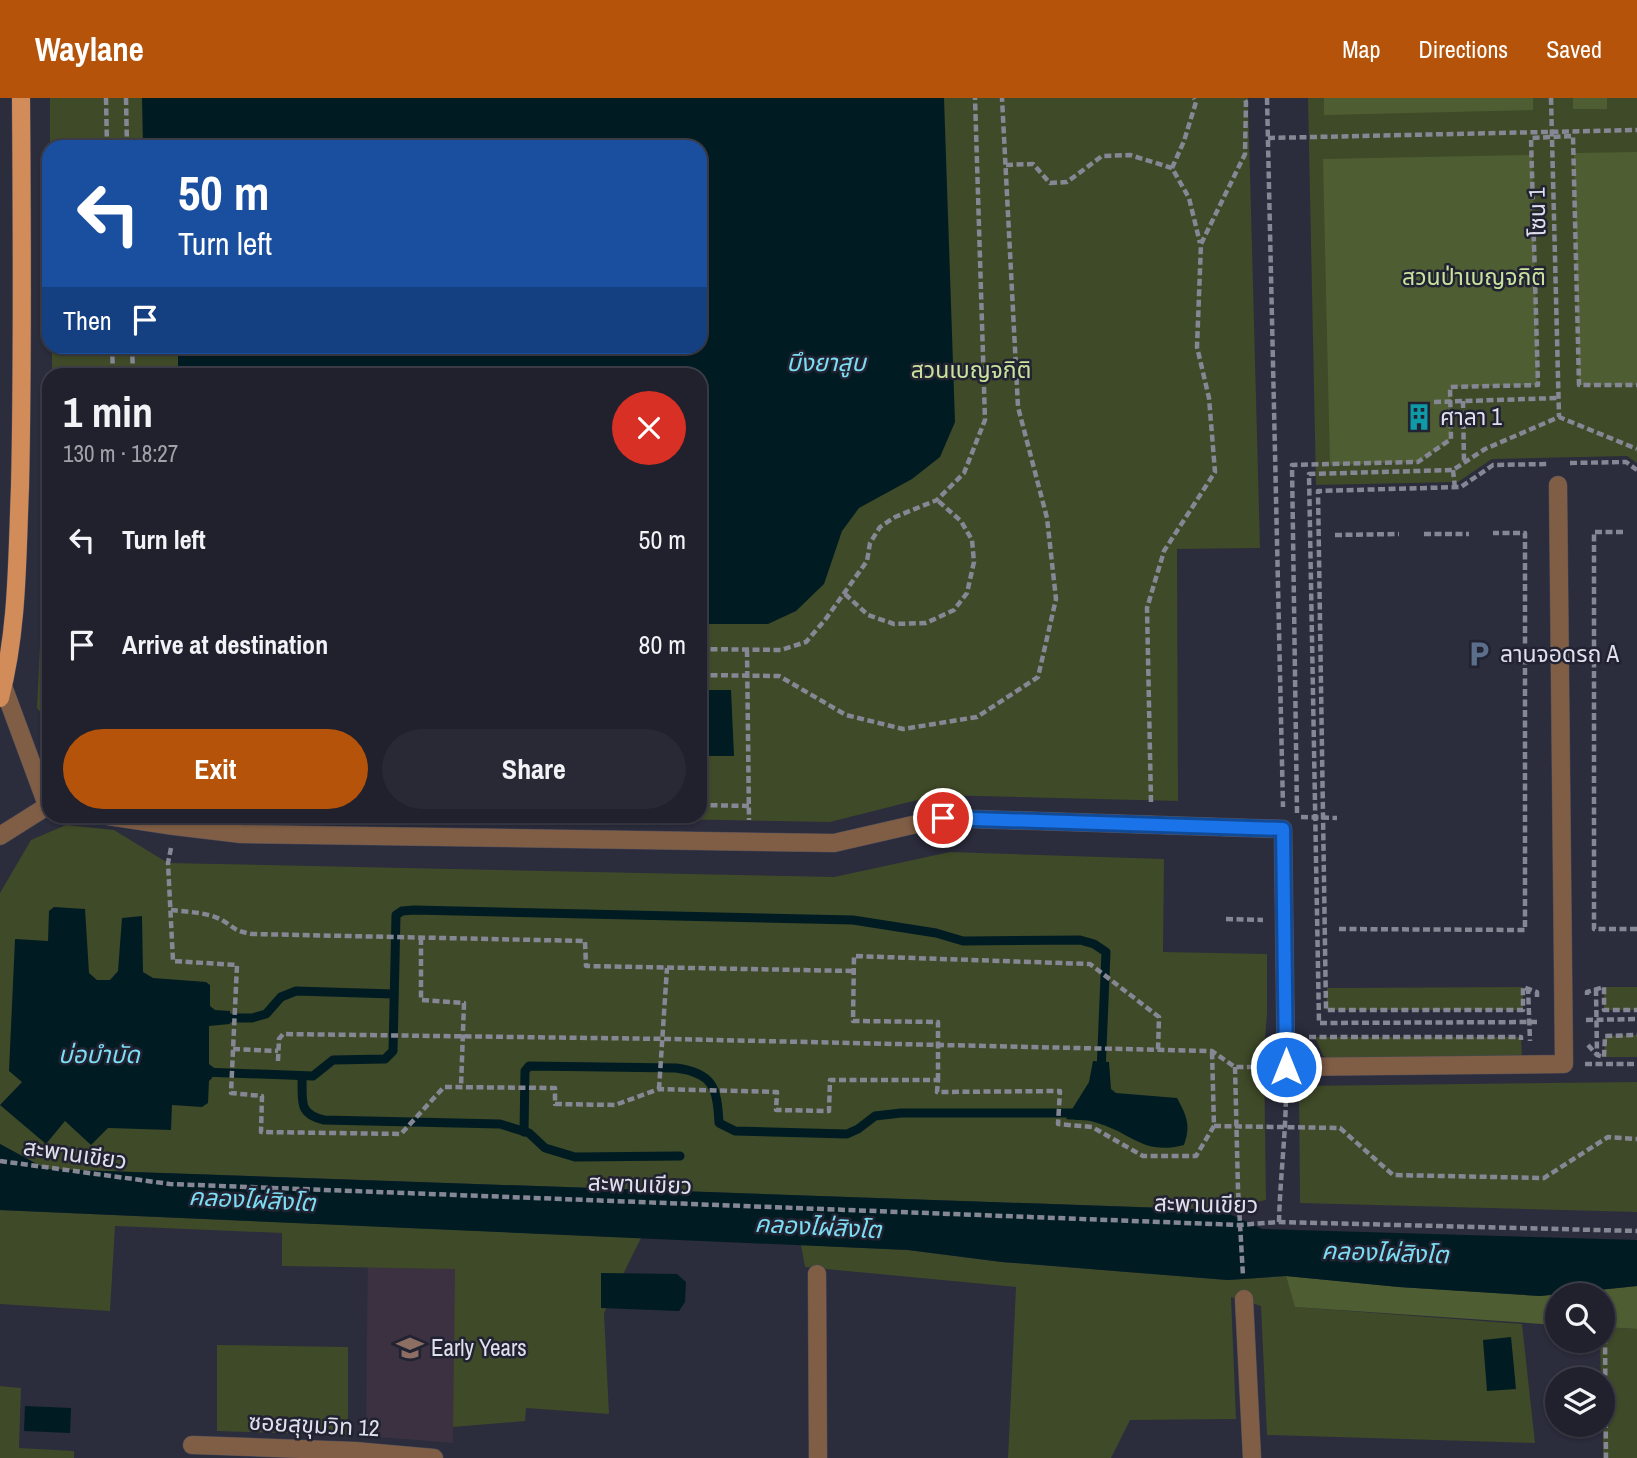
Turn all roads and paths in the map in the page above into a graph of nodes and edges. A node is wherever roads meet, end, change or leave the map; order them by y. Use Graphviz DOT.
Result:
graph roads {
  1 [pos="21,98"];
  2 [pos="106,98"];
  3 [pos="125,98"];
  4 [pos="975,98"];
  5 [pos="1002,98"];
  6 [pos="1194,98"];
  7 [pos="1244,98"];
  8 [pos="1267,98"];
  9 [pos="1551,98"];
  10 [pos="1637,130"];
  11 [pos="1552,134"];
  12 [pos="1268,138"];
  13 [pos="107,140"];
  14 [pos="127,140"];
  15 [pos="1006,165"];
  16 [pos="1172,168"];
  17 [pos="1201,244"];
  18 [pos="1637,385"];
  19 [pos="1558,398"];
  20 [pos="1450,401"];
  21 [pos="1463,401"];
  22 [pos="1434,402"];
  23 [pos="1559,417"];
  24 [pos="1637,449"];
  25 [pos="1464,464"];
  26 [pos="1454,470"];
  27 [pos="1637,470"];
  28 [pos="1558,485"];
  29 [pos="1455,488"];
  30 [pos="936,500"];
  31 [pos="1623,532"];
  32 [pos="1493,533"];
  33 [pos="1399,534"];
  34 [pos="1424,534"];
  35 [pos="1469,534"];
  36 [pos="1335,535"];
  37 [pos="845,594"];
  38 [pos="707,649"];
  39 [pos="747,650"];
  40 [pos="707,675"];
  41 [pos="747,676"];
  42 [pos="2,692"];
  43 [pos="42,790"];
  44 [pos="707,805"];
  45 [pos="749,806"];
  46 [pos="42,809"];
  47 [pos="1324,817"];
  48 [pos="1316,818"];
  49 [pos="1337,818"];
  50 [pos="154,823"];
  51 [pos="1152,825"];
  52 [pos="174,826"];
  53 [pos="1283,829"];
  54 [pos="0,836"];
  55 [pos="748,841"];
  56 [pos="171,910"];
  57 [pos="1226,919"];
  58 [pos="1284,921"];
  59 [pos="1339,929"];
  60 [pos="1637,929"];
  61 [pos="421,938"];
  62 [pos="667,967"];
  63 [pos="853,971"];
  64 [pos="1528,987"];
  65 [pos="1596,988"];
  66 [pos="1537,1002"];
  67 [pos="1637,1010"];
  68 [pos="1537,1012"];
  69 [pos="1637,1019"];
  70 [pos="1587,1020"];
  71 [pos="1596,1020"];
  72 [pos="1530,1021"];
  73 [pos="1537,1021"];
  74 [pos="1538,1035"];
  75 [pos="1637,1035"];
  76 [pos="464,1037"];
  77 [pos="1301,1037"];
  78 [pos="662,1039"];
  79 [pos="1530,1044"];
  80 [pos="939,1046"];
  81 [pos="1521,1048"];
  82 [pos="233,1049"];
  83 [pos="278,1051"];
  84 [pos="1158,1051"];
  85 [pos="1212,1051"];
  86 [pos="1597,1055"];
  87 [pos="278,1061"];
  88 [pos="1637,1063"];
  89 [pos="1564,1064"];
  90 [pos="1286,1067"];
  91 [pos="938,1080"];
  92 [pos="461,1087"];
  93 [pos="659,1089"];
  94 [pos="1214,1126"];
  95 [pos="1286,1127"];
  96 [pos="1236,1128"];
  97 [pos="1637,1139"];
  98 [pos="0,1161"];
  99 [pos="1279,1222"];
  100 [pos="1239,1225"];
  101 [pos="1637,1231"];
  102 [pos="817,1274"];
  103 [pos="1244,1299"];
  104 [pos="1605,1353"];
  105 [pos="192,1445"];
  106 [pos="434,1458"];
  107 [pos="818,1458"];
  108 [pos="1252,1458"];
  109 [pos="1606,1458"];
  1 -- 42 [label="main road"];
  2 -- 13 [label="path"];
  3 -- 14 [label="path"];
  4 -- 30 [label="path"];
  5 -- 15 [label="path"];
  6 -- 16 [label="path"];
  7 -- 17 [label="path"];
  8 -- 12 [label="path"];
  9 -- 11 [label="path, โซน 1"];
  10 -- 11 [label="path"];
  11 -- 12 [label="path"];
  11 -- 18 [label="path"];
  11 -- 19 [label="path, โซน 1"];
  11 -- 20 [label="path"];
  12 -- 53 [label="path"];
  15 -- 16 [label="path"];
  15 -- 41 [label="path"];
  16 -- 17 [label="path"];
  17 -- 51 [label="path"];
  19 -- 21 [label="path"];
  19 -- 23 [label="path, โซน 1"];
  20 -- 21 [label="path"];
  20 -- 22 [label="path"];
  20 -- 48 [label="path"];
  21 -- 25 [label="path"];
  23 -- 24 [label="path"];
  23 -- 25 [label="path"];
  25 -- 26 [label="path"];
  26 -- 29 [label="path"];
  26 -- 48 [label="path"];
  27 -- 29 [label="path"];
  28 -- 89 [label="street"];
  29 -- 47 [label="path"];
  30 -- 37 [label="path"];
  30 -- 37 [label="path"];
  31 -- 60 [label="path"];
  32 -- 59 [label="path"];
  33 -- 36 [label="path"];
  34 -- 35 [label="path"];
  37 -- 39 [label="path"];
  38 -- 39 [label="path"];
  39 -- 41 [label="path"];
  40 -- 41 [label="path"];
  41 -- 45 [label="path"];
  42 -- 43 [label="street"];
  44 -- 45 [label="path"];
  45 -- 55 [label="path"];
  46 -- 54 [label="street"];
  47 -- 48 [label="path"];
  47 -- 49 [label="path"];
  47 -- 64 [label="path"];
  48 -- 72 [label="path"];
  50 -- 52 [label="street"];
  51 -- 53 [label="street"];
  51 -- 55 [label="street"];
  52 -- 55 [label="street"];
  52 -- 56 [label="path"];
  53 -- 58 [label="street"];
  56 -- 61 [label="path"];
  56 -- 82 [label="path"];
  57 -- 58 [label="path"];
  58 -- 90 [label="street"];
  61 -- 62 [label="path"];
  61 -- 76 [label="path"];
  62 -- 63 [label="path"];
  62 -- 78 [label="path"];
  63 -- 80 [label="path"];
  63 -- 84 [label="path"];
  64 -- 66 [label="path"];
  64 -- 72 [label="path"];
  65 -- 67 [label="path"];
  65 -- 70 [label="path"];
  65 -- 71 [label="path"];
  68 -- 73 [label="path"];
  69 -- 71 [label="path"];
  70 -- 71 [label="path"];
  70 -- 86 [label="path"];
  71 -- 86 [label="path"];
  72 -- 73 [label="path"];
  72 -- 79 [label="path"];
  73 -- 74 [label="path"];
  75 -- 86 [label="path"];
  76 -- 78 [label="path"];
  76 -- 83 [label="path"];
  76 -- 92 [label="path"];
  77 -- 81 [label="path"];
  78 -- 80 [label="path"];
  78 -- 93 [label="path"];
  80 -- 84 [label="path"];
  80 -- 91 [label="path"];
  82 -- 83 [label="path"];
  82 -- 92 [label="path"];
  83 -- 87 [label="path"];
  84 -- 85 [label="path"];
  85 -- 94 [label="path"];
  85 -- 96 [label="path"];
  88 -- 89 [label="path"];
  89 -- 90 [label="street"];
  90 -- 95 [label="path, สะพานเขียว"];
  91 -- 93 [label="path"];
  91 -- 94 [label="path"];
  92 -- 93 [label="path"];
  94 -- 96 [label="path"];
  95 -- 96 [label="path"];
  95 -- 97 [label="path"];
  95 -- 99 [label="path, สะพานเขียว"];
  96 -- 100 [label="path"];
  98 -- 100 [label="path, สะพานเขียว"];
  99 -- 100 [label="path, สะพานเขียว"];
  99 -- 101 [label="path, สะพานเขียว"];
  100 -- 103 [label="path"];
  102 -- 107 [label="street"];
  103 -- 108 [label="street"];
  104 -- 109 [label="path"];
  105 -- 106 [label="street, ซอยสุขุมวิท 12"];
}
